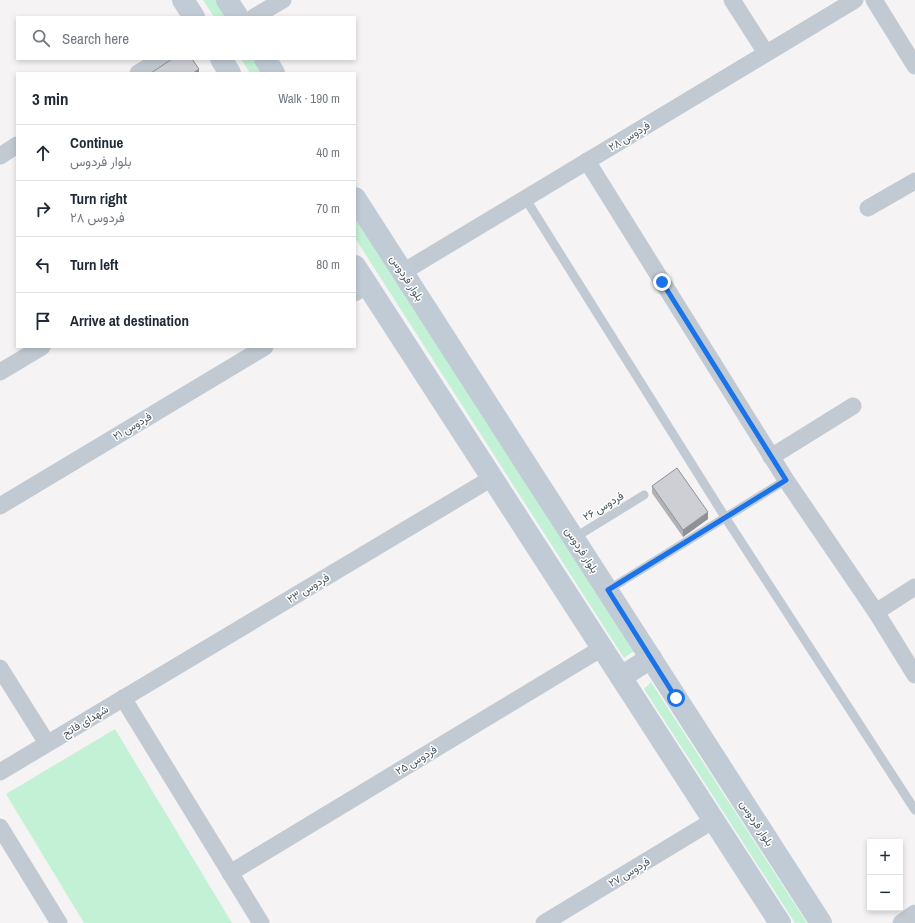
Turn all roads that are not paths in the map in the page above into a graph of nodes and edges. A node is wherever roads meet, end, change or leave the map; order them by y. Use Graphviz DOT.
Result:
graph roads {
  1 [pos="183,0"];
  2 [pos="227,0"];
  3 [pos="283,0"];
  4 [pos="732,0"];
  5 [pos="854,0"];
  6 [pos="874,0"];
  7 [pos="193,16"];
  8 [pos="237,16"];
  9 [pos="256,16"];
  10 [pos="766,53"];
  11 [pos="159,60"];
  12 [pos="222,60"];
  13 [pos="266,60"];
  14 [pos="915,66"];
  15 [pos="140,72"];
  16 [pos="229,72"];
  17 [pos="273,72"];
  18 [pos="16,147"];
  19 [pos="0,156"];
  20 [pos="587,161"];
  21 [pos="915,181"];
  22 [pos="525,198"];
  23 [pos="356,200"];
  24 [pos="868,208"];
  25 [pos="356,270"];
  26 [pos="403,272"];
  27 [pos="361,289"];
  28 [pos="40,348"];
  29 [pos="262,348"];
  30 [pos="0,372"];
  31 [pos="853,406"];
  32 [pos="771,457"];
  33 [pos="492,478"];
  34 [pos="786,480"];
  35 [pos="644,496"];
  36 [pos="0,506"];
  37 [pos="725,517"];
  38 [pos="574,538"];
  39 [pos="915,588"];
  40 [pos="608,590"];
  41 [pos="876,612"];
  42 [pos="602,648"];
  43 [pos="651,658"];
  44 [pos="0,668"];
  45 [pos="915,675"];
  46 [pos="621,677"];
  47 [pos="123,698"];
  48 [pos="47,744"];
  49 [pos="0,772"];
  50 [pos="915,810"];
  51 [pos="714,820"];
  52 [pos="0,827"];
  53 [pos="230,873"];
  54 [pos="915,913"];
  55 [pos="59,923"];
  56 [pos="261,923"];
  57 [pos="544,923"];
  58 [pos="780,923"];
  59 [pos="821,923"];
  60 [pos="901,923"];
  1 -- 7 [label="main road"];
  2 -- 8 [label="main road"];
  3 -- 9 [label="street"];
  4 -- 10 [label="street"];
  5 -- 10 [label="street, فردوس ۲۸"];
  6 -- 14 [label="street"];
  10 -- 20 [label="street, فردوس ۲۸"];
  11 -- 15 [label="street"];
  12 -- 16 [label="main road"];
  13 -- 17 [label="main road"];
  18 -- 19 [label="street"];
  20 -- 22 [label="street, فردوس ۲۸"];
  20 -- 32 [label="street"];
  21 -- 24 [label="street"];
  22 -- 26 [label="street, فردوس ۲۸"];
  22 -- 37 [label="lane"];
  23 -- 26 [label="main road, بلوار فردوس"];
  25 -- 27 [label="main road"];
  26 -- 38 [label="main road, بلوار فردوس"];
  27 -- 33 [label="main road"];
  28 -- 30 [label="street"];
  29 -- 36 [label="street, فردوس ۲۱"];
  31 -- 32 [label="street"];
  32 -- 34 [label="street"];
  33 -- 42 [label="main road"];
  33 -- 47 [label="street, فردوس ۲۳"];
  34 -- 37 [label="lane"];
  34 -- 41 [label="street"];
  35 -- 38 [label="lane, فردوس ۲۶"];
  37 -- 40 [label="lane"];
  37 -- 50 [label="lane"];
  38 -- 40 [label="main road, بلوار فردوس"];
  39 -- 41 [label="street"];
  40 -- 43 [label="main road, بلوار فردوس"];
  41 -- 45 [label="street"];
  42 -- 46 [label="main road"];
  42 -- 53 [label="street, فردوس ۲۵"];
  43 -- 46 [label="main road"];
  43 -- 59 [label="main road, بلوار فردوس"];
  44 -- 48 [label="street"];
  46 -- 51 [label="main road"];
  47 -- 48 [label="street, شهدای فاتح"];
  47 -- 53 [label="street"];
  48 -- 49 [label="street, شهدای فاتح"];
  51 -- 57 [label="street, فردوس ۲۷"];
  51 -- 58 [label="main road"];
  52 -- 55 [label="street"];
  53 -- 56 [label="street"];
  54 -- 60 [label="street"];
}
